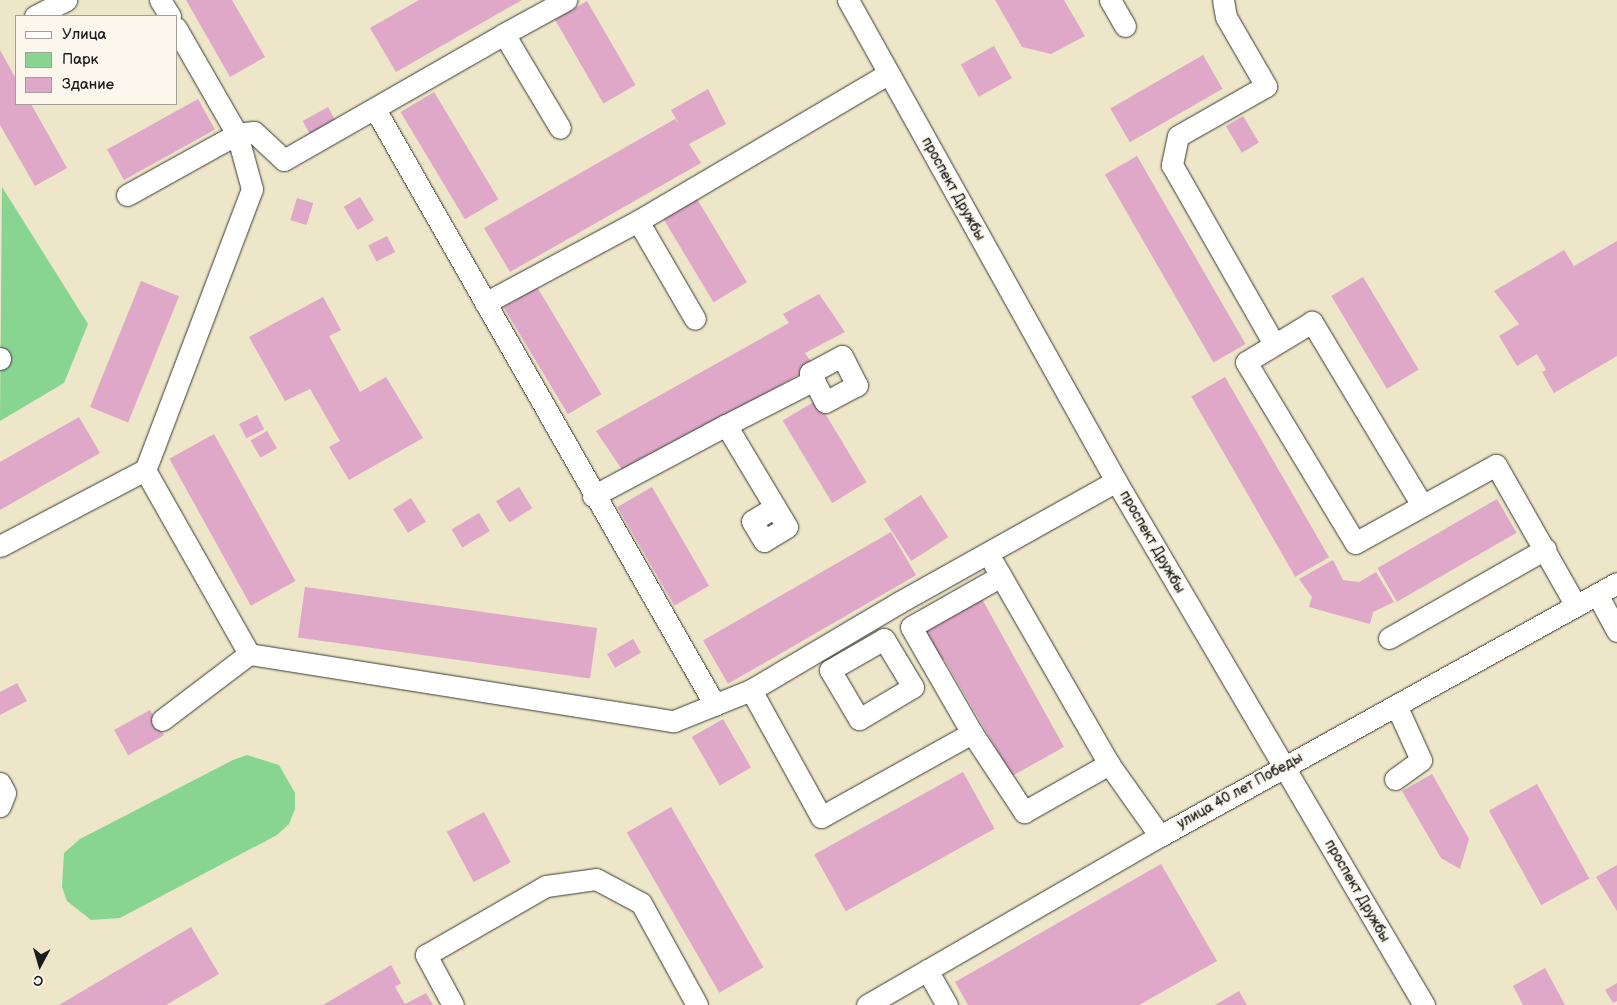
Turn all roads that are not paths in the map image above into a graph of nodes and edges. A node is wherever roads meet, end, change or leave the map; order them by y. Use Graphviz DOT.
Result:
graph roads {
  1 [pos="66,0"];
  2 [pos="160,0"];
  3 [pos="566,0"];
  4 [pos="848,0"];
  5 [pos="1110,0"];
  6 [pos="1223,0"];
  7 [pos="37,15"];
  8 [pos="169,15"];
  9 [pos="1125,26"];
  10 [pos="178,31"];
  11 [pos="504,34"];
  12 [pos="889,73"];
  13 [pos="375,109"];
  14 [pos="560,128"];
  15 [pos="237,134"];
  16 [pos="127,195"];
  17 [pos="638,221"];
  18 [pos="485,303"];
  19 [pos="695,320"];
  20 [pos="1274,344"];
  21 [pos="814,380"];
  22 [pos="726,425"];
  23 [pos="145,470"];
  24 [pos="1116,480"];
  25 [pos="594,496"];
  26 [pos="1422,505"];
  27 [pos="775,507"];
  28 [pos="0,546"];
  29 [pos="1545,549"];
  30 [pos="988,553"];
  31 [pos="1001,576"];
  32 [pos="1617,584"];
  33 [pos="1597,594"];
  34 [pos="1576,606"];
  35 [pos="865,624"];
  36 [pos="1617,631"];
  37 [pos="1389,638"];
  38 [pos="875,644"];
  39 [pos="249,654"];
  40 [pos="751,690"];
  41 [pos="1396,705"];
  42 [pos="715,706"];
  43 [pos="162,720"];
  44 [pos="972,733"];
  45 [pos="1109,764"];
  46 [pos="1284,766"];
  47 [pos="1395,779"];
  48 [pos="0,782"];
  49 [pos="0,806"];
  50 [pos="1160,836"];
  51 [pos="927,970"];
  52 [pos="453,1005"];
  53 [pos="697,1005"];
  54 [pos="867,1005"];
  55 [pos="947,1005"];
  56 [pos="1424,1005"];
  1 -- 7 [label="street"];
  2 -- 8 [label="street"];
  3 -- 11 [label="street"];
  4 -- 12 [label="street, проспект Дружбы"];
  5 -- 9 [label="street"];
  6 -- 20 [label="street"];
  10 -- 15 [label="street"];
  11 -- 13 [label="street"];
  11 -- 14 [label="street"];
  12 -- 17 [label="street"];
  12 -- 24 [label="street, проспект Дружбы"];
  13 -- 15 [label="street"];
  13 -- 18 [label="street"];
  15 -- 16 [label="street"];
  15 -- 23 [label="street"];
  17 -- 18 [label="street"];
  17 -- 19 [label="street"];
  18 -- 25 [label="street"];
  20 -- 26 [label="street"];
  20 -- 26 [label="street"];
  21 -- 22 [label="street"];
  22 -- 25 [label="street"];
  22 -- 27 [label="street"];
  23 -- 28 [label="street"];
  23 -- 39 [label="street"];
  24 -- 30 [label="street"];
  24 -- 46 [label="street, проспект Дружбы"];
  25 -- 42 [label="street"];
  26 -- 29 [label="street"];
  29 -- 34 [label="street"];
  29 -- 37 [label="street"];
  30 -- 31 [label="street"];
  30 -- 35 [label="street"];
  31 -- 44 [label="street"];
  31 -- 45 [label="street"];
  32 -- 33 [label="street, улица 40 лет Победы"];
  33 -- 34 [label="street, улица 40 лет Победы"];
  33 -- 36 [label="street"];
  34 -- 41 [label="street, улица 40 лет Победы"];
  35 -- 38 [label="street"];
  35 -- 40 [label="street"];
  39 -- 42 [label="street"];
  39 -- 43 [label="street"];
  40 -- 42 [label="street"];
  40 -- 44 [label="street"];
  41 -- 46 [label="street, улица 40 лет Победы"];
  41 -- 47 [label="street"];
  44 -- 45 [label="street"];
  45 -- 50 [label="street"];
  46 -- 50 [label="street, улица 40 лет Победы"];
  46 -- 56 [label="street, проспект Дружбы"];
  48 -- 49 [label="street"];
  50 -- 51 [label="street, улица 40 лет Победы"];
  51 -- 54 [label="street, улица 40 лет Победы"];
  51 -- 55 [label="street"];
  52 -- 53 [label="street"];
}
